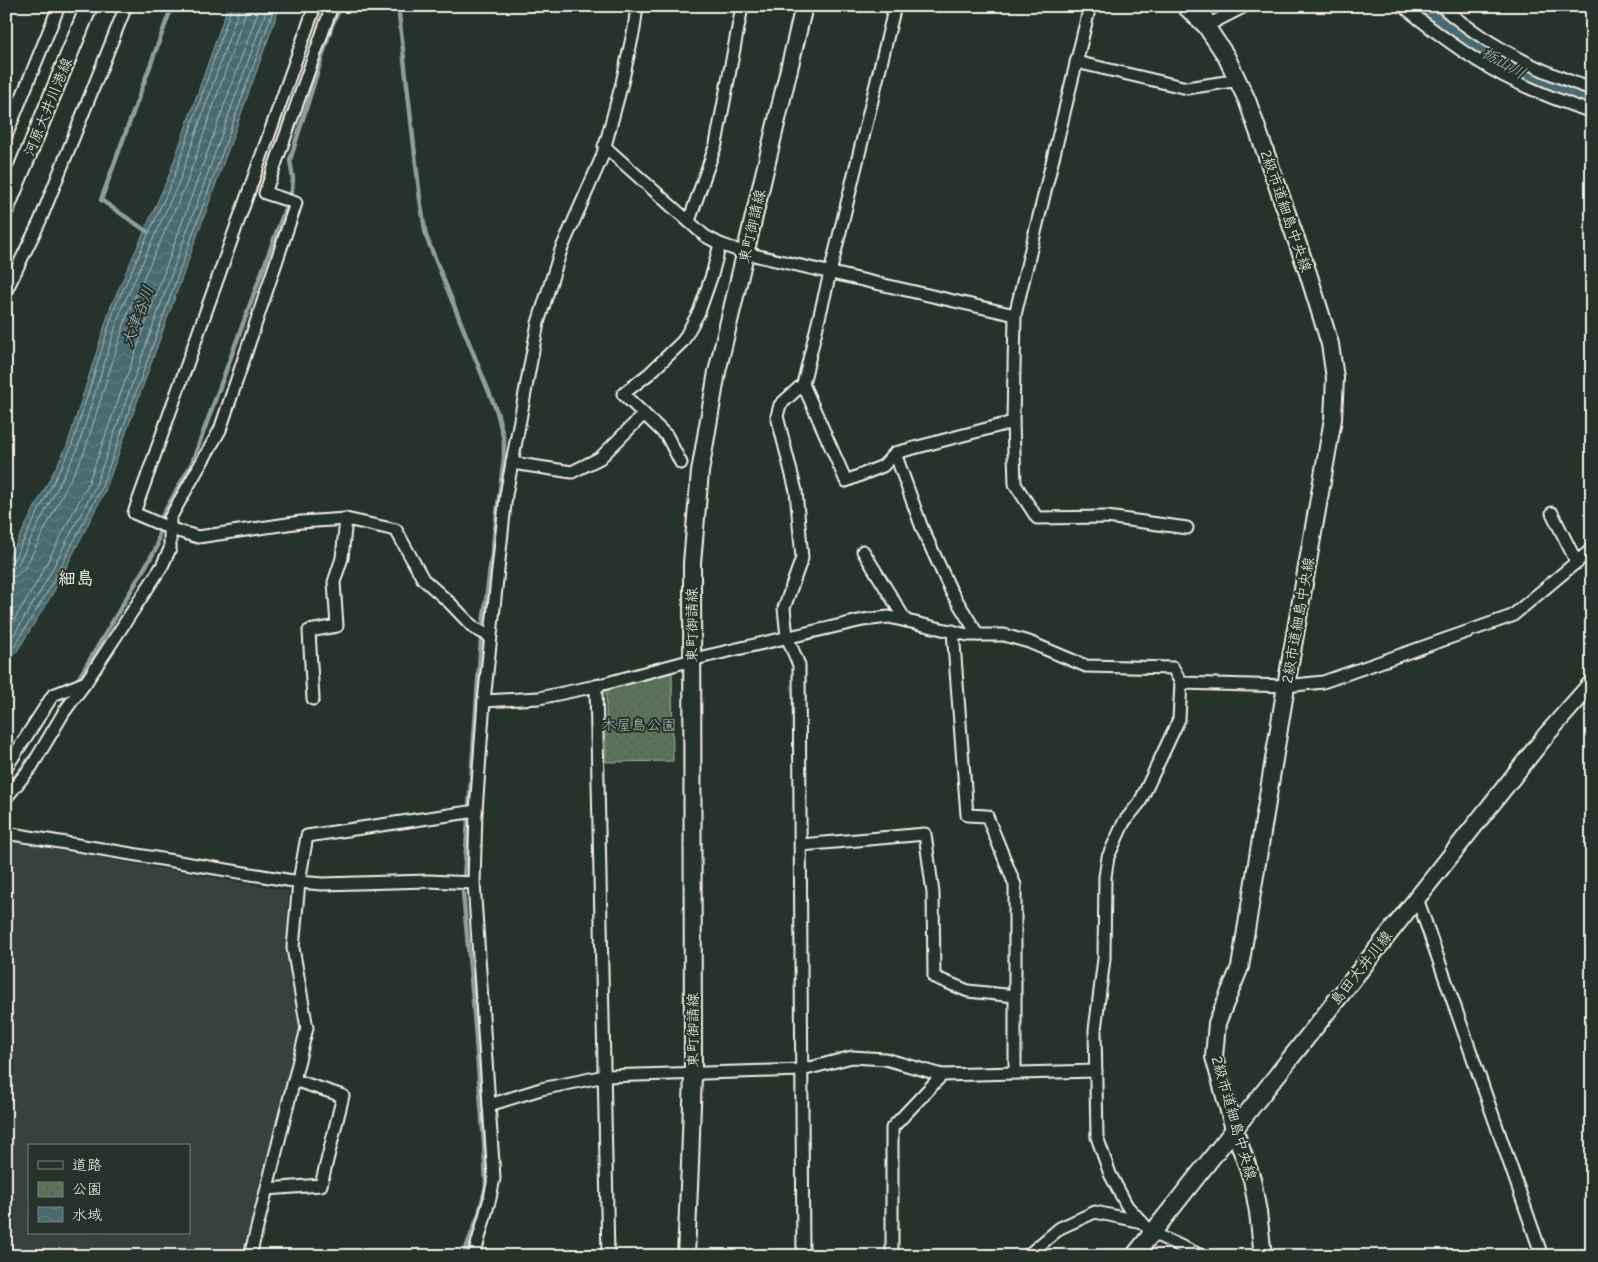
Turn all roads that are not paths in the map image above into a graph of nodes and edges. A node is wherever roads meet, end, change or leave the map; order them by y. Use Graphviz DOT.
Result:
graph roads {
  1 [pos="59,6"];
  2 [pos="89,6"];
  3 [pos="126,6"];
  4 [pos="315,6"];
  5 [pos="332,6"];
  6 [pos="637,6"];
  7 [pos="740,6"];
  8 [pos="804,6"];
  9 [pos="895,6"];
  10 [pos="1090,6"];
  11 [pos="1185,6"];
  12 [pos="1202,6"];
  13 [pos="1245,6"];
  14 [pos="1403,6"];
  15 [pos="1441,6"];
  16 [pos="1208,25"];
  17 [pos="1076,62"];
  18 [pos="1239,80"];
  19 [pos="1592,89"];
  20 [pos="1592,112"];
  21 [pos="6,136"];
  22 [pos="604,146"];
  23 [pos="250,187"];
  24 [pos="265,193"];
  25 [pos="6,208"];
  26 [pos="689,221"];
  27 [pos="720,244"];
  28 [pos="745,253"];
  29 [pos="830,272"];
  30 [pos="6,291"];
  31 [pos="1015,316"];
  32 [pos="803,384"];
  33 [pos="644,414"];
  34 [pos="1013,422"];
  35 [pos="895,453"];
  36 [pos="512,463"];
  37 [pos="681,463"];
  38 [pos="1552,513"];
  39 [pos="346,519"];
  40 [pos="1187,528"];
  41 [pos="171,529"];
  42 [pos="1592,550"];
  43 [pos="863,551"];
  44 [pos="1577,563"];
  45 [pos="906,621"];
  46 [pos="953,631"];
  47 [pos="978,635"];
  48 [pos="490,636"];
  49 [pos="787,637"];
  50 [pos="692,659"];
  51 [pos="86,682"];
  52 [pos="1181,683"];
  53 [pos="1592,683"];
  54 [pos="596,686"];
  55 [pos="1286,686"];
  56 [pos="313,699"];
  57 [pos="484,701"];
  58 [pos="6,768"];
  59 [pos="6,798"];
  60 [pos="476,811"];
  61 [pos="6,833"];
  62 [pos="801,845"];
  63 [pos="298,882"];
  64 [pos="474,883"];
  65 [pos="1417,898"];
  66 [pos="1015,996"];
  67 [pos="802,1070"];
  68 [pos="1096,1071"];
  69 [pos="1015,1073"];
  70 [pos="693,1074"];
  71 [pos="942,1075"];
  72 [pos="605,1076"];
  73 [pos="294,1080"];
  74 [pos="489,1105"];
  75 [pos="1234,1129"];
  76 [pos="267,1189"];
  77 [pos="1147,1227"];
  78 [pos="250,1256"];
  79 [pos="474,1256"];
  80 [pos="608,1256"];
  81 [pos="686,1256"];
  82 [pos="803,1256"];
  83 [pos="892,1256"];
  84 [pos="1027,1256"];
  85 [pos="1134,1256"];
  86 [pos="1202,1256"];
  87 [pos="1263,1256"];
  88 [pos="1542,1256"];
  1 -- 21 [label="street"];
  2 -- 25 [label="street, 河原大井川港線"];
  3 -- 30 [label="street"];
  4 -- 23 [label="street"];
  5 -- 24 [label="street"];
  6 -- 22 [label="street"];
  7 -- 26 [label="street"];
  8 -- 28 [label="street, 東町御請線"];
  9 -- 29 [label="street"];
  10 -- 17 [label="street"];
  11 -- 16 [label="street, 2級市道細島中央線"];
  12 -- 16 [label="street"];
  13 -- 16 [label="street"];
  14 -- 20 [label="street"];
  15 -- 19 [label="street"];
  16 -- 18 [label="street, 2級市道細島中央線"];
  17 -- 18 [label="street"];
  17 -- 31 [label="street"];
  18 -- 55 [label="street, 2級市道細島中央線"];
  22 -- 26 [label="street"];
  22 -- 36 [label="street"];
  23 -- 24 [label="street"];
  23 -- 41 [label="street"];
  24 -- 41 [label="street"];
  26 -- 27 [label="street"];
  27 -- 28 [label="street"];
  27 -- 33 [label="street"];
  28 -- 29 [label="street"];
  28 -- 50 [label="street, 東町御請線"];
  29 -- 31 [label="street"];
  29 -- 32 [label="street"];
  31 -- 34 [label="street"];
  32 -- 35 [label="street"];
  32 -- 49 [label="street"];
  33 -- 36 [label="street"];
  33 -- 37 [label="street"];
  34 -- 35 [label="street"];
  34 -- 40 [label="street"];
  35 -- 47 [label="street"];
  36 -- 48 [label="street"];
  38 -- 44 [label="street"];
  39 -- 41 [label="street"];
  39 -- 48 [label="street"];
  39 -- 56 [label="street"];
  41 -- 51 [label="street"];
  42 -- 44 [label="street"];
  43 -- 45 [label="street"];
  44 -- 55 [label="street"];
  45 -- 46 [label="street"];
  45 -- 49 [label="street"];
  46 -- 47 [label="street"];
  46 -- 66 [label="street"];
  47 -- 52 [label="street"];
  48 -- 57 [label="street"];
  49 -- 50 [label="street"];
  49 -- 62 [label="street"];
  50 -- 54 [label="street"];
  50 -- 70 [label="street, 東町御請線"];
  51 -- 58 [label="street"];
  51 -- 59 [label="street"];
  52 -- 55 [label="street"];
  52 -- 68 [label="street"];
  53 -- 65 [label="street, 島田大井川線"];
  54 -- 57 [label="street"];
  54 -- 72 [label="street"];
  55 -- 75 [label="street, 2級市道細島中央線"];
  57 -- 60 [label="street"];
  60 -- 63 [label="street"];
  60 -- 64 [label="street"];
  61 -- 63 [label="street"];
  62 -- 66 [label="street"];
  62 -- 67 [label="street"];
  63 -- 64 [label="street"];
  63 -- 73 [label="street"];
  64 -- 74 [label="street"];
  65 -- 75 [label="street, 島田大井川線"];
  65 -- 88 [label="street"];
  66 -- 69 [label="street"];
  67 -- 70 [label="street"];
  67 -- 71 [label="street"];
  67 -- 82 [label="street"];
  68 -- 69 [label="street"];
  68 -- 77 [label="street"];
  69 -- 71 [label="street"];
  70 -- 72 [label="street"];
  70 -- 81 [label="street, 東町御請線"];
  71 -- 83 [label="street"];
  72 -- 74 [label="street"];
  72 -- 80 [label="street"];
  73 -- 76 [label="street"];
  73 -- 76 [label="street"];
  74 -- 79 [label="street"];
  75 -- 77 [label="street, 島田大井川線"];
  75 -- 87 [label="street, 2級市道細島中央線"];
  76 -- 78 [label="street"];
  77 -- 84 [label="street"];
  77 -- 85 [label="street, 島田大井川線"];
  77 -- 86 [label="street"];
}
